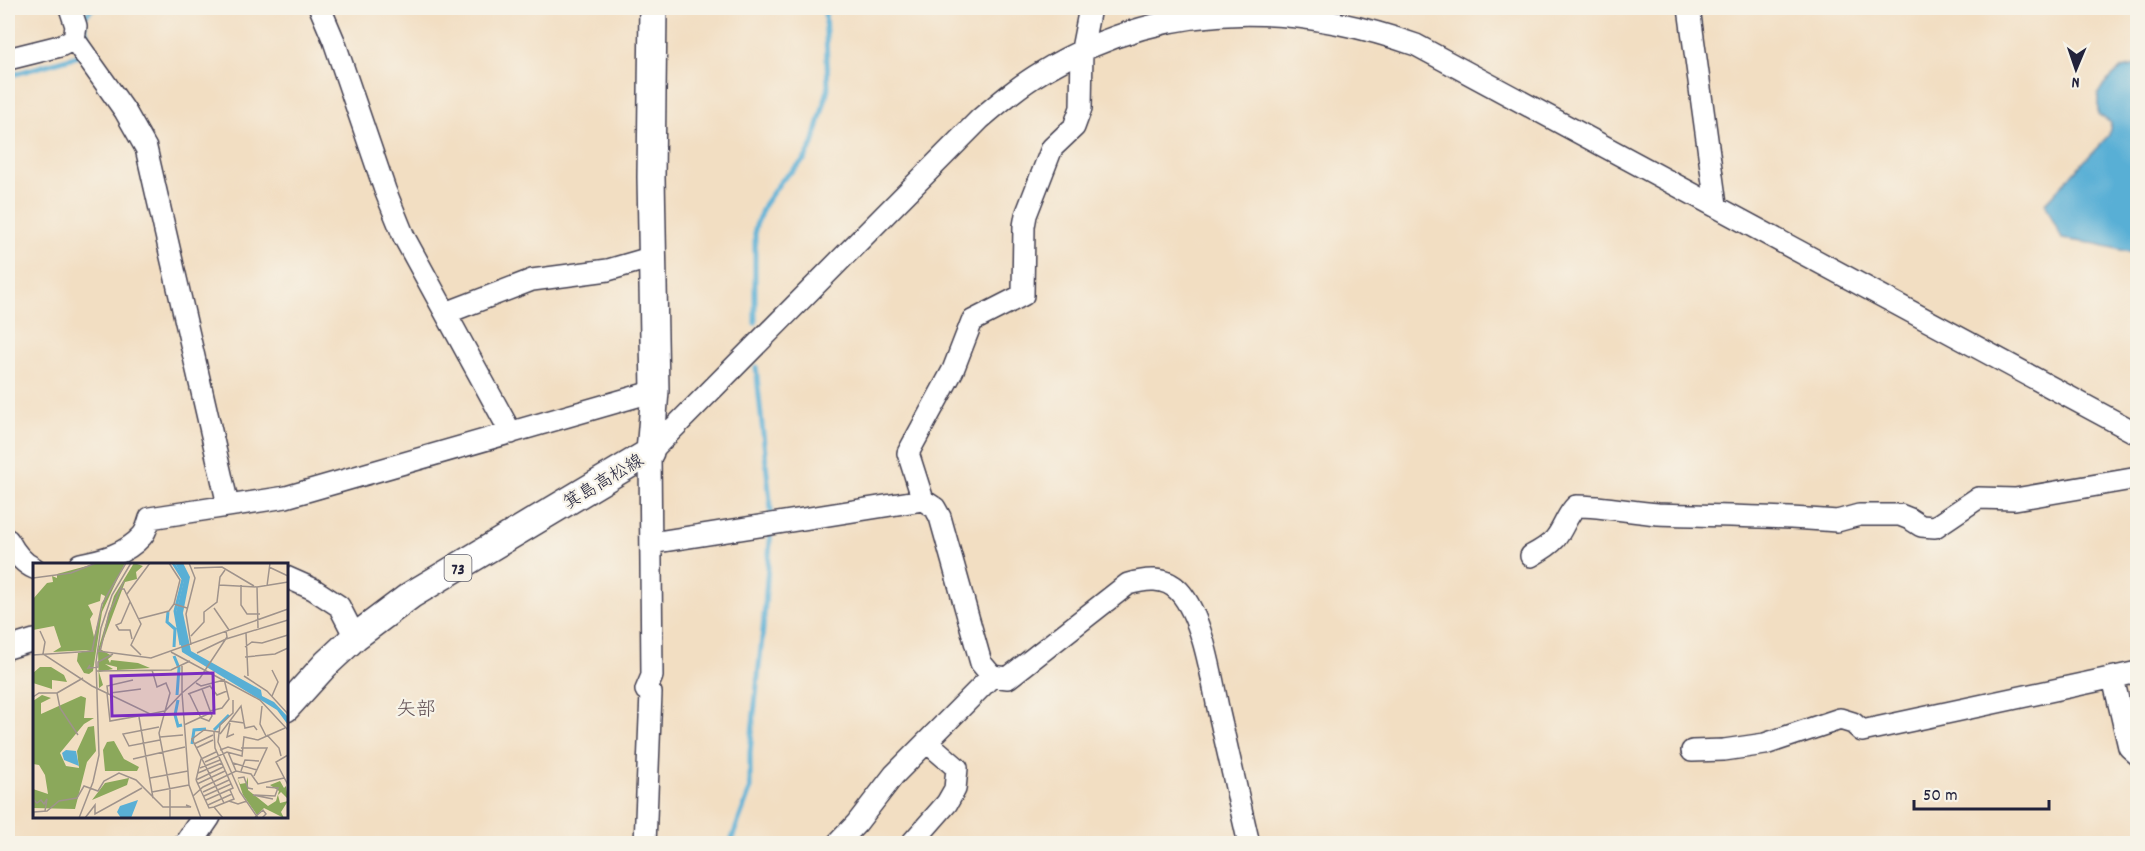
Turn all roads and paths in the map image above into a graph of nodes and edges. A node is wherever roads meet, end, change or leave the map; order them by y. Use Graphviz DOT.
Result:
graph roads {
  1 [pos="320,8"];
  2 [pos="653,8"];
  3 [pos="1090,8"];
  4 [pos="1689,8"];
  5 [pos="74,9"];
  6 [pos="1359,15"];
  7 [pos="80,46"];
  8 [pos="1082,50"];
  9 [pos="8,59"];
  10 [pos="1716,206"];
  11 [pos="653,257"];
  12 [pos="446,313"];
  13 [pos="655,391"];
  14 [pos="512,433"];
  15 [pos="2138,434"];
  16 [pos="650,453"];
  17 [pos="2138,478"];
  18 [pos="923,500"];
  19 [pos="228,505"];
  20 [pos="8,540"];
  21 [pos="651,543"];
  22 [pos="1531,556"];
  23 [pos="103,562"];
  24 [pos="33,567"];
  25 [pos="288,579"];
  26 [pos="355,637"];
  27 [pos="33,640"];
  28 [pos="8,648"];
  29 [pos="2138,672"];
  30 [pos="992,676"];
  31 [pos="2113,678"];
  32 [pos="288,706"];
  33 [pos="927,742"];
  34 [pos="1692,751"];
  35 [pos="2138,755"];
  36 [pos="206,818"];
  37 [pos="188,843"];
  38 [pos="645,843"];
  39 [pos="837,843"];
  40 [pos="911,843"];
  41 [pos="1249,843"];
  1 -- 12 [label="street"];
  2 -- 11 [label="main road, 箕島高松線"];
  3 -- 8 [label="street"];
  4 -- 10 [label="street"];
  5 -- 7 [label="street"];
  6 -- 8 [label="street"];
  6 -- 10 [label="street"];
  7 -- 9 [label="street"];
  7 -- 19 [label="street"];
  8 -- 16 [label="street"];
  8 -- 18 [label="street"];
  10 -- 15 [label="street"];
  11 -- 12 [label="street"];
  11 -- 13 [label="main road, 箕島高松線"];
  12 -- 14 [label="street"];
  13 -- 14 [label="street"];
  13 -- 16 [label="main road, 箕島高松線"];
  14 -- 19 [label="street"];
  16 -- 21 [label="street"];
  16 -- 26 [label="main road, 箕島高松線 / 73"];
  17 -- 22 [label="street"];
  18 -- 21 [label="street"];
  18 -- 30 [label="street"];
  19 -- 23 [label="street"];
  20 -- 24 [label="street"];
  21 -- 38 [label="street"];
  25 -- 26 [label="street"];
  26 -- 32 [label="main road, 箕島高松線 / 73"];
  27 -- 28 [label="street"];
  29 -- 31 [label="street"];
  30 -- 33 [label="street"];
  30 -- 41 [label="street"];
  31 -- 34 [label="street"];
  31 -- 35 [label="street"];
  33 -- 39 [label="street"];
  33 -- 40 [label="street"];
  36 -- 37 [label="main road"];
}
